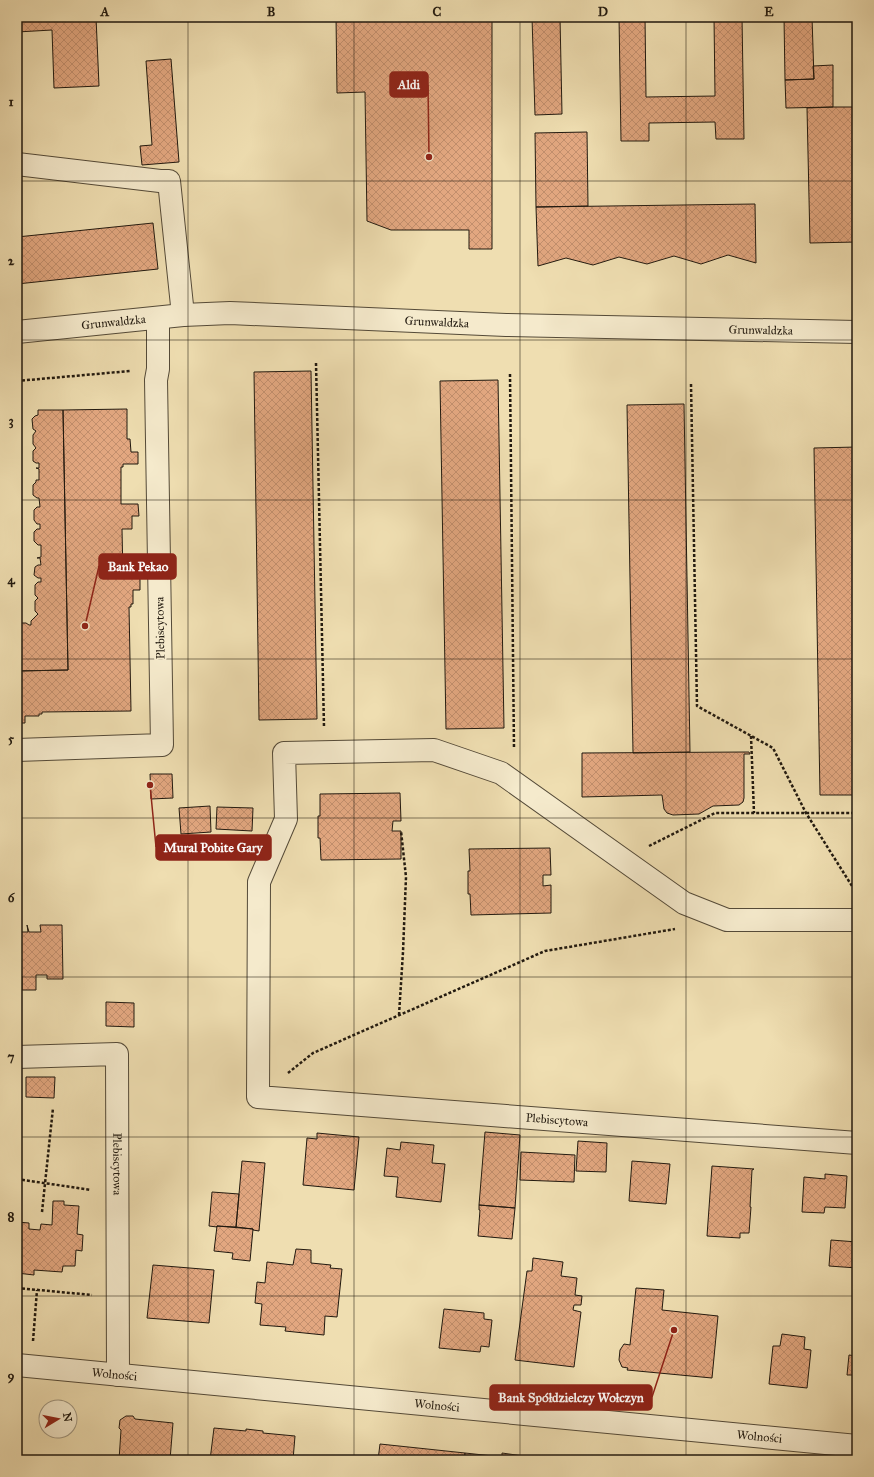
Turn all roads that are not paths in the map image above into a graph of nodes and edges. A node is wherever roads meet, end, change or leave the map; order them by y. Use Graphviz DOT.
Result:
graph roads {
  1 [pos="17,164"];
  2 [pos="183,315"];
  3 [pos="158,318"];
  4 [pos="17,332"];
  5 [pos="857,332"];
  6 [pos="17,750"];
  7 [pos="857,920"];
  8 [pos="17,1057"];
  9 [pos="857,1143"];
  10 [pos="17,1365"];
  11 [pos="118,1374"];
  12 [pos="857,1446"];
  1 -- 2 [label="street"];
  2 -- 3 [label="street, Grunwaldzka"];
  2 -- 5 [label="street, Grunwaldzka"];
  3 -- 4 [label="street, Grunwaldzka"];
  3 -- 6 [label="street, Plebiscytowa"];
  7 -- 9 [label="street, Plebiscytowa"];
  8 -- 11 [label="street, Plebiscytowa"];
  10 -- 11 [label="street, Wolności"];
  11 -- 12 [label="street, Wolności"];
}
